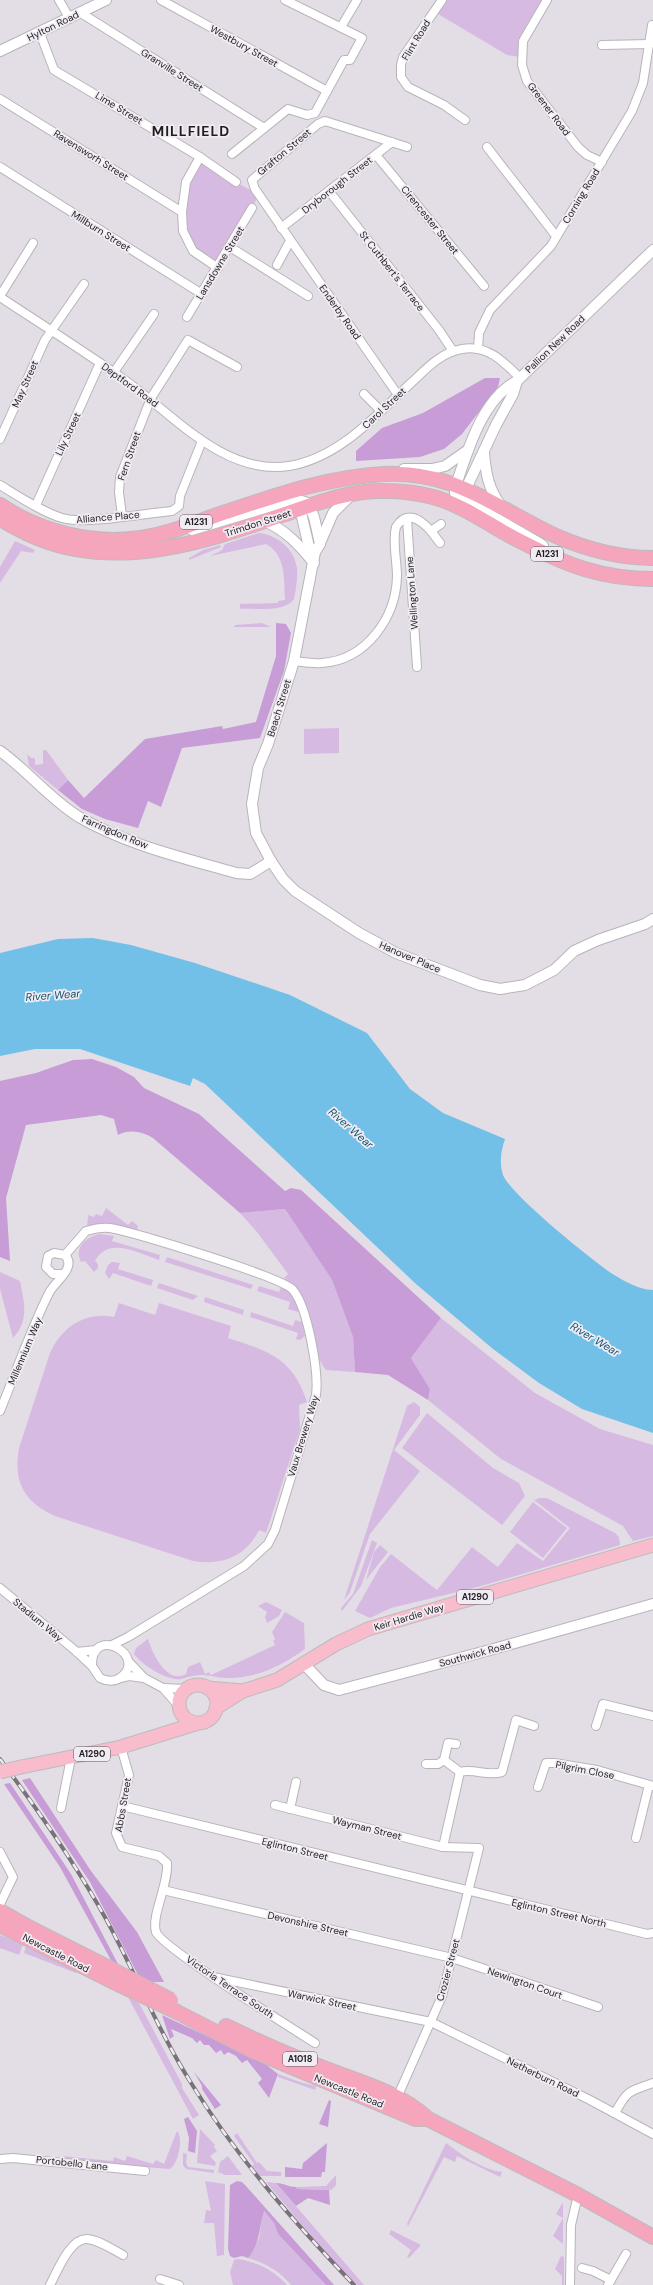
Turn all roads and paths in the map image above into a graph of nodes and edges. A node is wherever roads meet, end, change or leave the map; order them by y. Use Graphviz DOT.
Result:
graph roads {
  1 [pos="59,0"];
  2 [pos="106,0"];
  3 [pos="161,0"];
  4 [pos="285,0"];
  5 [pos="357,0"];
  6 [pos="442,0"];
  7 [pos="547,0"];
  8 [pos="80,13"];
  9 [pos="70,19"];
  10 [pos="652,25"];
  11 [pos="341,27"];
  12 [pos="40,33"];
  13 [pos="650,44"];
  14 [pos="602,45"];
  15 [pos="0,51"];
  16 [pos="327,91"];
  17 [pos="0,99"];
  18 [pos="465,120"];
  19 [pos="264,128"];
  20 [pos="392,142"];
  21 [pos="406,147"];
  22 [pos="487,147"];
  23 [pos="232,154"];
  24 [pos="376,155"];
  25 [pos="200,157"];
  26 [pos="602,162"];
  27 [pos="0,167"];
  28 [pos="236,182"];
  29 [pos="329,192"];
  30 [pos="252,208"];
  31 [pos="182,212"];
  32 [pos="281,228"];
  33 [pos="556,236"];
  34 [pos="290,241"];
  35 [pos="33,243"];
  36 [pos="230,248"];
  37 [pos="653,250"];
  38 [pos="277,265"];
  39 [pos="218,268"];
  40 [pos="84,284"];
  41 [pos="484,286"];
  42 [pos="202,294"];
  43 [pos="308,296"];
  44 [pos="0,297"];
  45 [pos="154,314"];
  46 [pos="187,317"];
  47 [pos="52,331"];
  48 [pos="478,349"];
  49 [pos="453,351"];
  50 [pos="100,363"];
  51 [pos="237,367"];
  52 [pos="114,372"];
  53 [pos="518,380"];
  54 [pos="364,394"];
  55 [pos="398,395"];
  56 [pos="151,398"];
  57 [pos="381,411"];
  58 [pos="0,439"];
  59 [pos="202,441"];
  60 [pos="471,447"];
  61 [pos="484,452"];
  62 [pos="287,466"];
  63 [pos="393,473"];
  64 [pos="0,485"];
  65 [pos="313,485"];
  66 [pos="352,494"];
  67 [pos="458,494"];
  68 [pos="0,505"];
  69 [pos="36,505"];
  70 [pos="303,505"];
  71 [pos="501,506"];
  72 [pos="122,516"];
  73 [pos="0,519"];
  74 [pos="407,519"];
  75 [pos="264,521"];
  76 [pos="441,524"];
  77 [pos="178,529"];
  78 [pos="431,531"];
  79 [pos="440,543"];
  80 [pos="317,548"];
  81 [pos="653,558"];
  82 [pos="314,563"];
  83 [pos="653,580"];
  84 [pos="294,661"];
  85 [pos="417,667"];
  86 [pos="0,751"];
  87 [pos="270,861"];
  88 [pos="653,919"];
  89 [pos="65,1255"];
  90 [pos="50,1273"];
  91 [pos="62,1274"];
  92 [pos="49,1292"];
  93 [pos="0,1411"];
  94 [pos="653,1545"];
  95 [pos="0,1588"];
  96 [pos="653,1604"];
  97 [pos="128,1637"];
  98 [pos="112,1645"];
  99 [pos="96,1650"];
  100 [pos="122,1650"];
  101 [pos="77,1652"];
  102 [pos="128,1661"];
  103 [pos="304,1664"];
  104 [pos="92,1666"];
  105 [pos="120,1678"];
  106 [pos="144,1678"];
  107 [pos="163,1688"];
  108 [pos="207,1688"];
  109 [pos="186,1689"];
  110 [pos="243,1691"];
  111 [pos="179,1707"];
  112 [pos="216,1708"];
  113 [pos="653,1716"];
  114 [pos="195,1724"];
  115 [pos="534,1726"];
  116 [pos="596,1726"];
  117 [pos="162,1735"];
  118 [pos="456,1744"];
  119 [pos="121,1747"];
  120 [pos="70,1758"];
  121 [pos="444,1760"];
  122 [pos="426,1764"];
  123 [pos="0,1772"];
  124 [pos="460,1772"];
  125 [pos="296,1782"];
  126 [pos="651,1785"];
  127 [pos="538,1787"];
  128 [pos="275,1805"];
  129 [pos="122,1806"];
  130 [pos="61,1808"];
  131 [pos="290,1808"];
  132 [pos="636,1838"];
  133 [pos="443,1847"];
  134 [pos="479,1848"];
  135 [pos="0,1852"];
  136 [pos="164,1890"];
  137 [pos="467,1892"];
  138 [pos="0,1904"];
  139 [pos="0,1911"];
  140 [pos="0,1925"];
  141 [pos="155,1925"];
  142 [pos="652,1934"];
  143 [pos="452,1958"];
  144 [pos="213,1977"];
  145 [pos="174,2006"];
  146 [pos="598,2007"];
  147 [pos="431,2022"];
  148 [pos="315,2043"];
  149 [pos="653,2083"];
  150 [pos="394,2103"];
  151 [pos="615,2113"];
  152 [pos="653,2134"];
  153 [pos="0,2159"];
  154 [pos="145,2170"];
  155 [pos="578,2195"];
  156 [pos="653,2236"];
  157 [pos="626,2254"];
  158 [pos="123,2255"];
  159 [pos="582,2268"];
  160 [pos="160,2280"];
  161 [pos="610,2283"];
  162 [pos="50,2285"];
  163 [pos="176,2285"];
  164 [pos="570,2285"];
  1 -- 9 [label="street"];
  2 -- 8 [label="street, Hylton Road"];
  3 -- 16 [label="street, Westbury Street"];
  4 -- 11 [label="street"];
  5 -- 11 [label="street"];
  6 -- 18 [label="street, Flint Road"];
  7 -- 26 [label="street, Greener Road"];
  8 -- 9 [label="street, Hylton Road"];
  8 -- 19 [label="street, Granville Street"];
  9 -- 12 [label="street, Hylton Road"];
  10 -- 13 [label="street, Corning Road"];
  11 -- 16 [label="street"];
  12 -- 15 [label="street, Hylton Road"];
  12 -- 25 [label="street, Lime Street"];
  13 -- 14 [label="street"];
  13 -- 26 [label="street, Corning Road"];
  16 -- 19 [label="street"];
  17 -- 31 [label="street, Ravensworh Street"];
  19 -- 23 [label="street"];
  20 -- 21 [label="street"];
  20 -- 24 [label="street, Dryborough Street"];
  20 -- 32 [label="street, Grafton Street"];
  22 -- 33 [label="street"];
  24 -- 29 [label="street, Dryborough Street"];
  24 -- 41 [label="street, Cirencester Street"];
  25 -- 28 [label="street, Lime Street"];
  25 -- 31 [label="street"];
  26 -- 33 [label="street, Corning Road"];
  27 -- 42 [label="street, Millburn Street"];
  29 -- 32 [label="street, Dryborough Street"];
  29 -- 49 [label="street, St Cuthbert's Terrace"];
  30 -- 36 [label="street, Lansdowne Street"];
  31 -- 39 [label="street"];
  32 -- 34 [label="street, Enderby Road"];
  33 -- 48 [label="street, Corning Road"];
  34 -- 38 [label="street"];
  34 -- 55 [label="street, Enderby Road"];
  35 -- 44 [label="street"];
  36 -- 39 [label="street, Lansdowne Street"];
  36 -- 43 [label="street"];
  37 -- 53 [label="street, Pallion New Road"];
  39 -- 42 [label="street, Lansdowne Street"];
  40 -- 47 [label="street, May Street"];
  42 -- 46 [label="street, Lansdowne Street"];
  44 -- 47 [label="street, Deptford Road"];
  45 -- 52 [label="street"];
  47 -- 50 [label="street, Deptford Road"];
  47 -- 58 [label="street, May Street"];
  48 -- 49 [label="street, Carol Street"];
  48 -- 53 [label="street"];
  49 -- 55 [label="street, Carol Street"];
  50 -- 52 [label="street, Deptford Road"];
  50 -- 69 [label="street, Lily Street"];
  51 -- 56 [label="street, Fern Street"];
  52 -- 56 [label="street, Deptford Road"];
  53 -- 60 [label="street, Pallion New Road"];
  53 -- 61 [label="street"];
  54 -- 57 [label="street"];
  55 -- 57 [label="street, Carol Street"];
  56 -- 59 [label="street, Deptford Road"];
  56 -- 72 [label="street, Fern Street"];
  57 -- 62 [label="street, Carol Street"];
  59 -- 62 [label="street, Deptford Road"];
  59 -- 72 [label="street, Alliance Place"];
  60 -- 63 [label="street, Pallion New Road"];
  60 -- 67 [label="street, Pallion New Road"];
  61 -- 67 [label="street"];
  61 -- 71 [label="street"];
  63 -- 65 [label="highway, Trimdon Street / A1231"];
  63 -- 67 [label="highway, A1231"];
  64 -- 69 [label="street, Alliance Place"];
  65 -- 70 [label="street"];
  65 -- 77 [label="highway, Trimdon Street / A1231"];
  66 -- 67 [label="highway, Trimdon Street / A1231"];
  66 -- 70 [label="highway, Trimdon Street / A1231"];
  66 -- 80 [label="street"];
  67 -- 71 [label="highway, A1231"];
  67 -- 83 [label="highway, A1231"];
  68 -- 77 [label="highway, Trimdon Street / A1231"];
  69 -- 72 [label="street, Alliance Place"];
  70 -- 75 [label="highway, Trimdon Street / A1231"];
  70 -- 77 [label="street"];
  70 -- 80 [label="street, Beach Street"];
  71 -- 81 [label="highway, A1231"];
  73 -- 75 [label="highway, Trimdon Street / A1231"];
  74 -- 78 [label="street"];
  74 -- 84 [label="street"];
  74 -- 85 [label="street, Wellington Lane"];
  75 -- 82 [label="street"];
  76 -- 78 [label="street"];
  78 -- 79 [label="street"];
  80 -- 82 [label="street, Beach Street"];
  82 -- 84 [label="street, Beach Street"];
  84 -- 87 [label="street, Beach Street"];
  86 -- 87 [label="street, Farringdon Row"];
  87 -- 88 [label="street, Hanover Place"];
  89 -- 90 [label="street"];
  89 -- 91 [label="street"];
  89 -- 97 [label="street, Vaux Brewery Way"];
  90 -- 91 [label="street"];
  90 -- 92 [label="street, Millennium Way"];
  91 -- 92 [label="street, Millennium Way"];
  92 -- 93 [label="street, Millennium Way"];
  94 -- 103 [label="main road, Keir Hardie Way / A1290"];
  95 -- 101 [label="street, Stadium Way"];
  96 -- 103 [label="street, Southwick Road"];
  97 -- 98 [label="street, Vaux Brewery Way"];
  97 -- 100 [label="street"];
  98 -- 99 [label="street"];
  98 -- 100 [label="street"];
  99 -- 101 [label="street"];
  99 -- 104 [label="street"];
  100 -- 102 [label="street, Stadium Way"];
  101 -- 104 [label="street, Stadium Way"];
  102 -- 105 [label="street"];
  102 -- 106 [label="street, Stadium Way"];
  103 -- 110 [label="main road, Keir Hardie Way / A1290"];
  104 -- 105 [label="street, Stadium Way"];
  105 -- 106 [label="street, Stadium Way"];
  106 -- 107 [label="street, Stadium Way"];
  107 -- 109 [label="street, Stadium Way"];
  107 -- 111 [label="street, Stadium Way"];
  108 -- 109 [label="main road"];
  108 -- 110 [label="main road, A1290"];
  108 -- 112 [label="main road"];
  109 -- 111 [label="main road"];
  110 -- 112 [label="main road, A1290"];
  111 -- 114 [label="main road"];
  111 -- 117 [label="main road"];
  112 -- 114 [label="main road"];
  113 -- 116 [label="street"];
  114 -- 117 [label="main road, A1290"];
  115 -- 124 [label="street"];
  117 -- 119 [label="main road, A1290"];
  118 -- 121 [label="street"];
  119 -- 120 [label="main road, A1290"];
  119 -- 129 [label="street, Abbs Street"];
  120 -- 123 [label="main road, A1290, bridge"];
  120 -- 130 [label="street"];
  121 -- 122 [label="street"];
  121 -- 124 [label="street"];
  124 -- 133 [label="street"];
  125 -- 131 [label="street"];
  126 -- 127 [label="street, Pilgrim Close"];
  126 -- 132 [label="street, Pilgrim Close"];
  128 -- 131 [label="street, Wayman Street"];
  129 -- 136 [label="street, Abbs Street"];
  129 -- 137 [label="street, Eglinton Street"];
  131 -- 133 [label="street, Wayman Street"];
  133 -- 134 [label="street, Wayman Street"];
  134 -- 137 [label="street, Crozier Street"];
  135 -- 138 [label="street"];
  136 -- 141 [label="street, Abbs Street"];
  136 -- 143 [label="street, Devonshire Street"];
  137 -- 142 [label="street, Eglinton Street North"];
  137 -- 143 [label="street, Crozier Street"];
  139 -- 145 [label="highway, A1018, bridge"];
  140 -- 145 [label="highway, Newcastle Road / A1018, bridge"];
  141 -- 144 [label="street, Victoria Terrace South"];
  143 -- 146 [label="street, Newington Court"];
  143 -- 147 [label="street, Crozier Street"];
  144 -- 147 [label="street, Warwick Street"];
  144 -- 148 [label="street, Victoria Terrace South"];
  145 -- 150 [label="highway, A1018"];
  147 -- 150 [label="street, Crozier Street"];
  147 -- 151 [label="street, Netherburn Road"];
  149 -- 151 [label="street"];
  150 -- 155 [label="highway, A1018"];
  151 -- 152 [label="street, Netherburn Road"];
  153 -- 154 [label="street, Portobello Lane"];
  155 -- 156 [label="highway, A1018"];
  155 -- 164 [label="street"];
  157 -- 161 [label="street"];
  158 -- 162 [label="street"];
  159 -- 161 [label="street"];
  160 -- 163 [label="street"];
}
